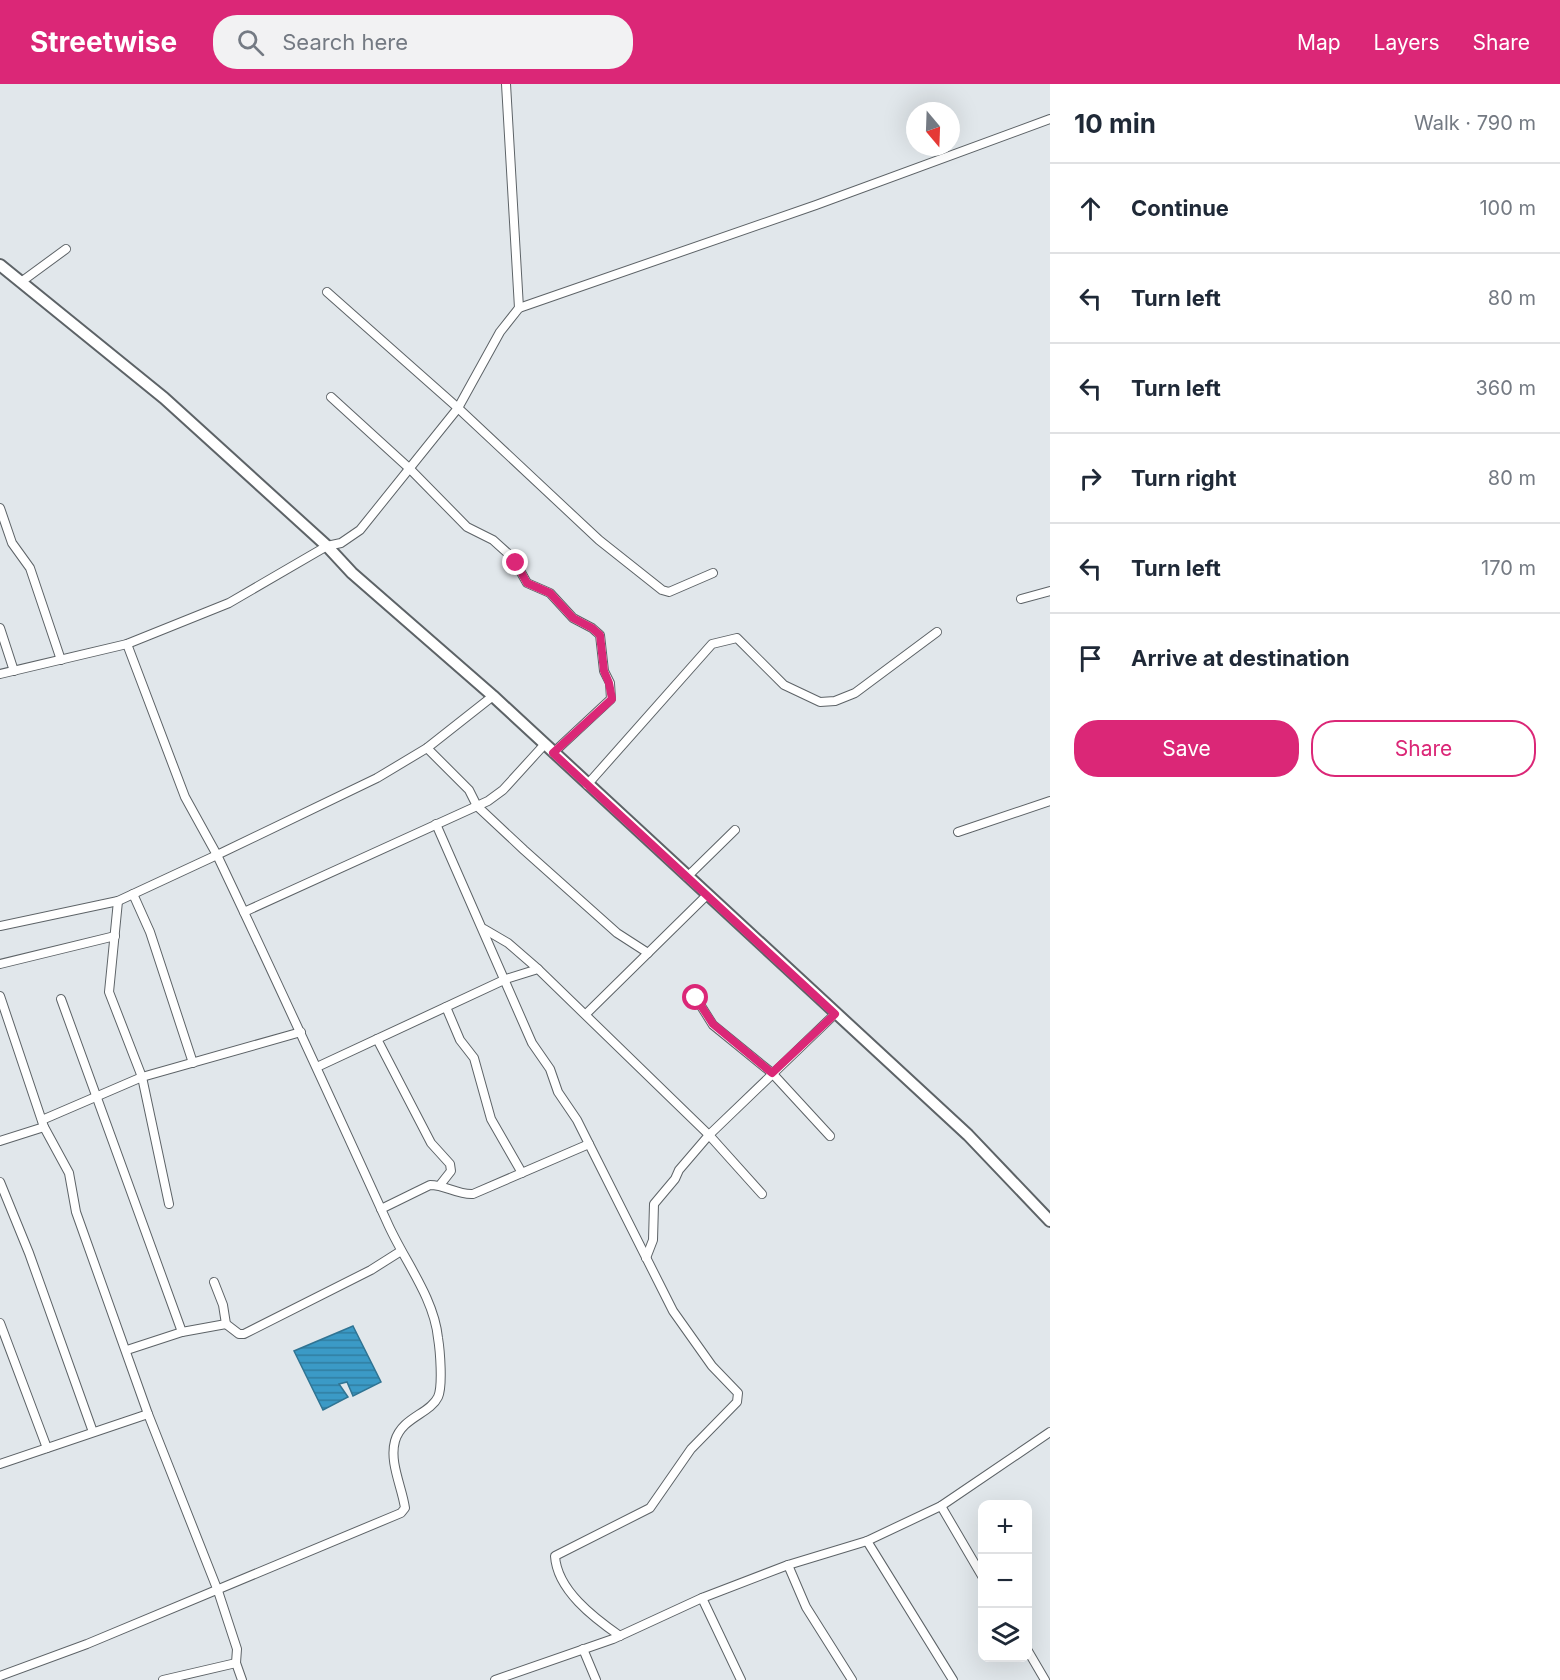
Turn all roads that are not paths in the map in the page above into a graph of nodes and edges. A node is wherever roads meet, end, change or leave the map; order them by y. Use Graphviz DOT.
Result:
graph roads {
  1 [pos="506,84"];
  2 [pos="1050,119"];
  3 [pos="66,249"];
  4 [pos="0,265"];
  5 [pos="21,282"];
  6 [pos="327,292"];
  7 [pos="519,308"];
  8 [pos="331,397"];
  9 [pos="458,408"];
  10 [pos="410,469"];
  11 [pos="0,508"];
  12 [pos="327,546"];
  13 [pos="713,573"];
  14 [pos="1050,591"];
  15 [pos="1021,599"];
  16 [pos="0,628"];
  17 [pos="938,632"];
  18 [pos="127,644"];
  19 [pos="61,660"];
  20 [pos="14,671"];
  21 [pos="0,674"];
  22 [pos="493,696"];
  23 [pos="544,745"];
  24 [pos="427,748"];
  25 [pos="553,753"];
  26 [pos="587,785"];
  27 [pos="1050,801"];
  28 [pos="477,806"];
  29 [pos="436,824"];
  30 [pos="735,830"];
  31 [pos="958,832"];
  32 [pos="217,855"];
  33 [pos="687,877"];
  34 [pos="133,894"];
  35 [pos="707,895"];
  36 [pos="118,901"];
  37 [pos="244,912"];
  38 [pos="0,926"];
  39 [pos="483,928"];
  40 [pos="115,936"];
  41 [pos="648,953"];
  42 [pos="0,964"];
  43 [pos="538,969"];
  44 [pos="506,979"];
  45 [pos="0,996"];
  46 [pos="696,998"];
  47 [pos="61,999"];
  48 [pos="446,1007"];
  49 [pos="586,1014"];
  50 [pos="835,1014"];
  51 [pos="301,1032"];
  52 [pos="377,1039"];
  53 [pos="194,1063"];
  54 [pos="317,1067"];
  55 [pos="772,1073"];
  56 [pos="142,1077"];
  57 [pos="95,1095"];
  58 [pos="43,1123"];
  59 [pos="709,1135"];
  60 [pos="830,1136"];
  61 [pos="0,1141"];
  62 [pos="589,1144"];
  63 [pos="522,1173"];
  64 [pos="0,1182"];
  65 [pos="440,1185"];
  66 [pos="762,1194"];
  67 [pos="169,1204"];
  68 [pos="381,1209"];
  69 [pos="1050,1221"];
  70 [pos="401,1251"];
  71 [pos="646,1258"];
  72 [pos="214,1282"];
  73 [pos="0,1323"];
  74 [pos="226,1324"];
  75 [pos="182,1332"];
  76 [pos="127,1350"];
  77 [pos="148,1414"];
  78 [pos="93,1432"];
  79 [pos="1050,1432"];
  80 [pos="47,1448"];
  81 [pos="0,1464"];
  82 [pos="941,1506"];
  83 [pos="867,1541"];
  84 [pos="788,1565"];
  85 [pos="978,1569"];
  86 [pos="218,1591"];
  87 [pos="702,1598"];
  88 [pos="620,1636"];
  89 [pos="583,1649"];
  90 [pos="1032,1658"];
  91 [pos="236,1663"];
  92 [pos="0,1676"];
  93 [pos="178,1678"];
  94 [pos="163,1680"];
  95 [pos="242,1680"];
  96 [pos="495,1680"];
  97 [pos="596,1680"];
  98 [pos="741,1680"];
  99 [pos="852,1680"];
  100 [pos="952,1680"];
  101 [pos="1045,1680"];
  1 -- 7 [label="street"];
  2 -- 7 [label="street"];
  3 -- 5 [label="street"];
  4 -- 5 [label="main road"];
  5 -- 12 [label="main road"];
  6 -- 9 [label="street"];
  7 -- 9 [label="street"];
  8 -- 10 [label="street"];
  9 -- 10 [label="street"];
  9 -- 13 [label="street"];
  10 -- 12 [label="street"];
  10 -- 25 [label="street"];
  11 -- 19 [label="street"];
  12 -- 18 [label="street"];
  12 -- 22 [label="main road"];
  14 -- 15 [label="street"];
  16 -- 20 [label="street"];
  17 -- 26 [label="street"];
  18 -- 19 [label="street"];
  18 -- 32 [label="street"];
  19 -- 20 [label="street"];
  20 -- 21 [label="street"];
  22 -- 23 [label="main road"];
  22 -- 24 [label="street"];
  23 -- 25 [label="main road"];
  23 -- 28 [label="street"];
  24 -- 28 [label="street"];
  24 -- 32 [label="street"];
  25 -- 26 [label="main road"];
  26 -- 33 [label="main road"];
  27 -- 31 [label="street"];
  28 -- 29 [label="street"];
  28 -- 41 [label="street"];
  29 -- 37 [label="street"];
  29 -- 39 [label="street"];
  30 -- 33 [label="street"];
  32 -- 34 [label="street"];
  32 -- 37 [label="street"];
  33 -- 35 [label="main road"];
  34 -- 36 [label="street"];
  34 -- 53 [label="street"];
  35 -- 41 [label="street"];
  35 -- 50 [label="main road"];
  36 -- 38 [label="street"];
  36 -- 40 [label="street"];
  37 -- 51 [label="street"];
  39 -- 43 [label="street"];
  39 -- 44 [label="street"];
  40 -- 42 [label="street"];
  40 -- 56 [label="street"];
  41 -- 49 [label="street"];
  43 -- 44 [label="street"];
  43 -- 49 [label="street"];
  44 -- 48 [label="street"];
  44 -- 62 [label="street"];
  45 -- 58 [label="street"];
  46 -- 55 [label="street"];
  47 -- 57 [label="street"];
  48 -- 52 [label="street"];
  48 -- 63 [label="street"];
  49 -- 59 [label="street"];
  50 -- 55 [label="street"];
  50 -- 69 [label="main road"];
  51 -- 53 [label="street"];
  51 -- 54 [label="street"];
  52 -- 54 [label="street"];
  52 -- 65 [label="street"];
  53 -- 56 [label="street"];
  54 -- 68 [label="street"];
  55 -- 59 [label="street"];
  55 -- 60 [label="street"];
  56 -- 57 [label="street"];
  56 -- 67 [label="street"];
  57 -- 58 [label="street"];
  57 -- 75 [label="street"];
  58 -- 61 [label="street"];
  58 -- 76 [label="street"];
  59 -- 66 [label="street"];
  59 -- 71 [label="street"];
  62 -- 63 [label="street"];
  62 -- 71 [label="street"];
  63 -- 65 [label="street"];
  64 -- 78 [label="street"];
  65 -- 68 [label="street"];
  68 -- 70 [label="street"];
  70 -- 74 [label="street"];
  70 -- 86 [label="street"];
  71 -- 88 [label="street"];
  72 -- 74 [label="street"];
  73 -- 80 [label="street"];
  74 -- 75 [label="street"];
  75 -- 76 [label="street"];
  76 -- 77 [label="street"];
  77 -- 78 [label="street"];
  77 -- 86 [label="street"];
  78 -- 80 [label="street"];
  79 -- 82 [label="street"];
  80 -- 81 [label="street"];
  82 -- 83 [label="street"];
  82 -- 85 [label="street"];
  83 -- 84 [label="street"];
  83 -- 100 [label="street"];
  84 -- 87 [label="street"];
  84 -- 99 [label="street"];
  86 -- 91 [label="street"];
  86 -- 92 [label="street"];
  87 -- 88 [label="street"];
  87 -- 98 [label="street"];
  88 -- 89 [label="street"];
  89 -- 96 [label="street"];
  89 -- 97 [label="street"];
  90 -- 101 [label="street"];
  91 -- 93 [label="street"];
  91 -- 95 [label="street"];
  93 -- 94 [label="street"];
}
